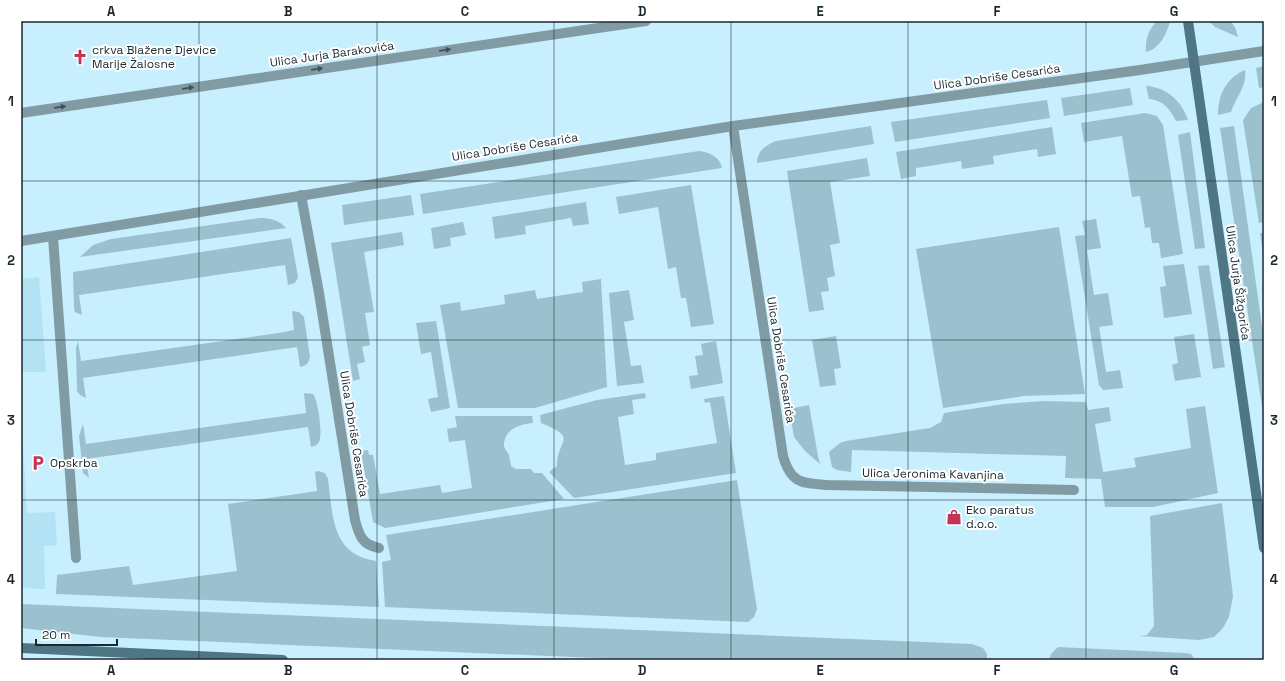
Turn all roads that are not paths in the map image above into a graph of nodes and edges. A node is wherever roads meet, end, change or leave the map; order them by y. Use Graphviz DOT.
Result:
graph roads {
  1 [pos="646,21"];
  2 [pos="1188,21"];
  3 [pos="1264,51"];
  4 [pos="1194,63"];
  5 [pos="21,113"];
  6 [pos="733,126"];
  7 [pos="301,195"];
  8 [pos="53,237"];
  9 [pos="21,241"];
  10 [pos="793,478"];
  11 [pos="1074,490"];
  12 [pos="378,548"];
  13 [pos="1264,548"];
  14 [pos="76,558"];
  15 [pos="21,648"];
  16 [pos="283,660"];
  5 -- 1 [label="street, Ulica Jurja Barakovića, one-way"];
  2 -- 4 [label="street, Ulica Jurja Šižgorića"];
  3 -- 4 [label="street, Ulica Dobriše Cesarića"];
  4 -- 6 [label="street, Ulica Dobriše Cesarića"];
  4 -- 13 [label="street, Ulica Jurja Šižgorića"];
  6 -- 7 [label="street, Ulica Dobriše Cesarića"];
  6 -- 10 [label="street, Ulica Dobriše Cesarića"];
  7 -- 8 [label="street, Ulica Dobriše Cesarića"];
  7 -- 12 [label="street, Ulica Dobriše Cesarića"];
  8 -- 9 [label="street, Ulica Dobriše Cesarića"];
  8 -- 14 [label="street"];
  10 -- 11 [label="street, Ulica Jeronima Kavanjina"];
  15 -- 16 [label="street"];
}
